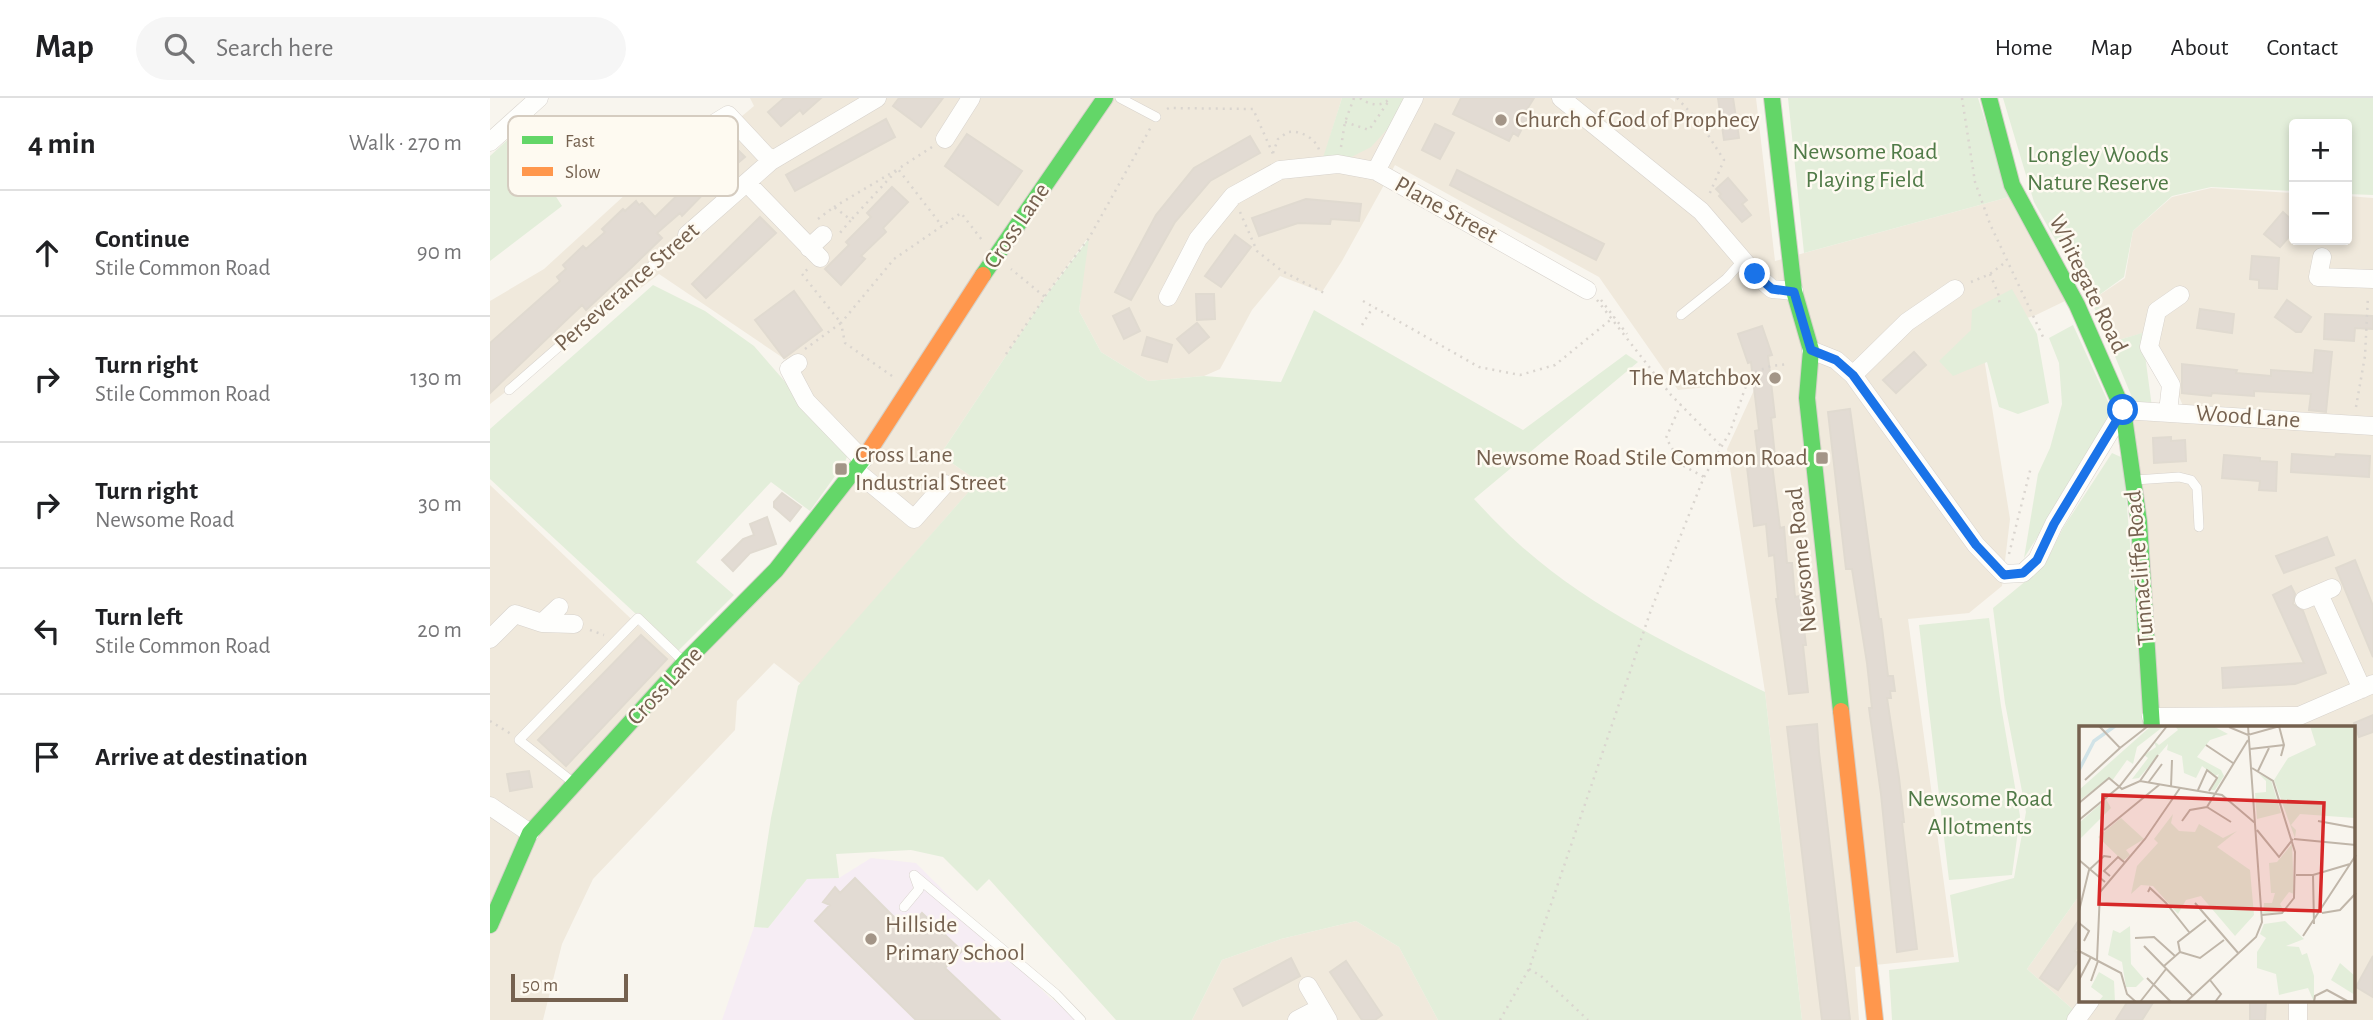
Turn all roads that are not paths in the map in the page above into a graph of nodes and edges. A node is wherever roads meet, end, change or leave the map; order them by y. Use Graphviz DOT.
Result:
graph roads {
  1 [pos="539,98"];
  2 [pos="877,98"];
  3 [pos="971,98"];
  4 [pos="1105,98"];
  5 [pos="1120,98"];
  6 [pos="1414,98"];
  7 [pos="1561,98"];
  8 [pos="1772,98"];
  9 [pos="1989,98"];
  10 [pos="519,116"];
  11 [pos="1156,117"];
  12 [pos="508,126"];
  13 [pos="738,126"];
  14 [pos="945,139"];
  15 [pos="490,142"];
  16 [pos="771,161"];
  17 [pos="1376,171"];
  18 [pos="747,183"];
  19 [pos="738,191"];
  20 [pos="732,196"];
  21 [pos="687,235"];
  22 [pos="823,235"];
  23 [pos="2322,257"];
  24 [pos="1742,260"];
  25 [pos="2371,279"];
  26 [pos="1955,289"];
  27 [pos="1587,290"];
  28 [pos="1794,292"];
  29 [pos="2180,295"];
  30 [pos="1168,297"];
  31 [pos="1681,314"];
  32 [pos="1810,356"];
  33 [pos="798,363"];
  34 [pos="1853,375"];
  35 [pos="509,390"];
  36 [pos="2123,410"];
  37 [pos="2168,412"];
  38 [pos="2373,426"];
  39 [pos="859,465"];
  40 [pos="2133,480"];
  41 [pos="945,484"];
  42 [pos="2199,527"];
  43 [pos="2318,594"];
  44 [pos="559,607"];
  45 [pos="542,623"];
  46 [pos="574,624"];
  47 [pos="490,639"];
  48 [pos="685,663"];
  49 [pos="2367,686"];
  50 [pos="2152,722"];
  51 [pos="2299,722"];
  52 [pos="576,784"];
  53 [pos="490,806"];
  54 [pos="530,833"];
  55 [pos="904,907"];
  56 [pos="490,925"];
  57 [pos="1308,986"];
  58 [pos="2089,1002"];
  59 [pos="2298,1002"];
  60 [pos="1324,1014"];
  61 [pos="1081,1020"];
  62 [pos="1297,1020"];
  63 [pos="1875,1020"];
  64 [pos="2076,1020"];
  65 [pos="2298,1020"];
  1 -- 10 [label="street"];
  2 -- 16 [label="street, Perseverance Street"];
  3 -- 14 [label="street"];
  4 -- 39 [label="street, Cross Lane"];
  5 -- 11 [label="lane"];
  6 -- 17 [label="street, Plane Street"];
  7 -- 24 [label="street"];
  8 -- 28 [label="street, Newsome Road"];
  9 -- 36 [label="street, Whitegate Road"];
  12 -- 15 [label="street"];
  13 -- 16 [label="street"];
  16 -- 18 [label="street, Perseverance Street"];
  17 -- 27 [label="street, Plane Street"];
  17 -- 30 [label="street"];
  18 -- 19 [label="street, Perseverance Street"];
  18 -- 22 [label="street"];
  20 -- 21 [label="street, Perseverance Street"];
  21 -- 35 [label="lane, Perseverance Street"];
  23 -- 25 [label="street"];
  24 -- 28 [label="street"];
  24 -- 31 [label="lane"];
  26 -- 34 [label="street"];
  28 -- 32 [label="street, Newsome Road"];
  29 -- 37 [label="street"];
  32 -- 34 [label="street"];
  32 -- 63 [label="street, Newsome Road"];
  33 -- 39 [label="street"];
  34 -- 36 [label="street"];
  36 -- 37 [label="street, Wood Lane"];
  36 -- 40 [label="street, Tunnacliffe Road"];
  37 -- 38 [label="street, Wood Lane"];
  39 -- 41 [label="street"];
  39 -- 48 [label="street, Cross Lane"];
  40 -- 42 [label="lane"];
  40 -- 50 [label="street, Tunnacliffe Road"];
  43 -- 49 [label="street"];
  44 -- 45 [label="street"];
  45 -- 46 [label="street"];
  45 -- 47 [label="street"];
  48 -- 52 [label="street, Cross Lane"];
  48 -- 52 [label="lane"];
  49 -- 51 [label="street"];
  50 -- 51 [label="street"];
  52 -- 54 [label="street, Cross Lane"];
  53 -- 54 [label="street"];
  54 -- 56 [label="street, Cross Lane"];
  55 -- 61 [label="lane"];
  57 -- 60 [label="street"];
  58 -- 64 [label="street"];
  59 -- 65 [label="street"];
  60 -- 62 [label="street"];
}
